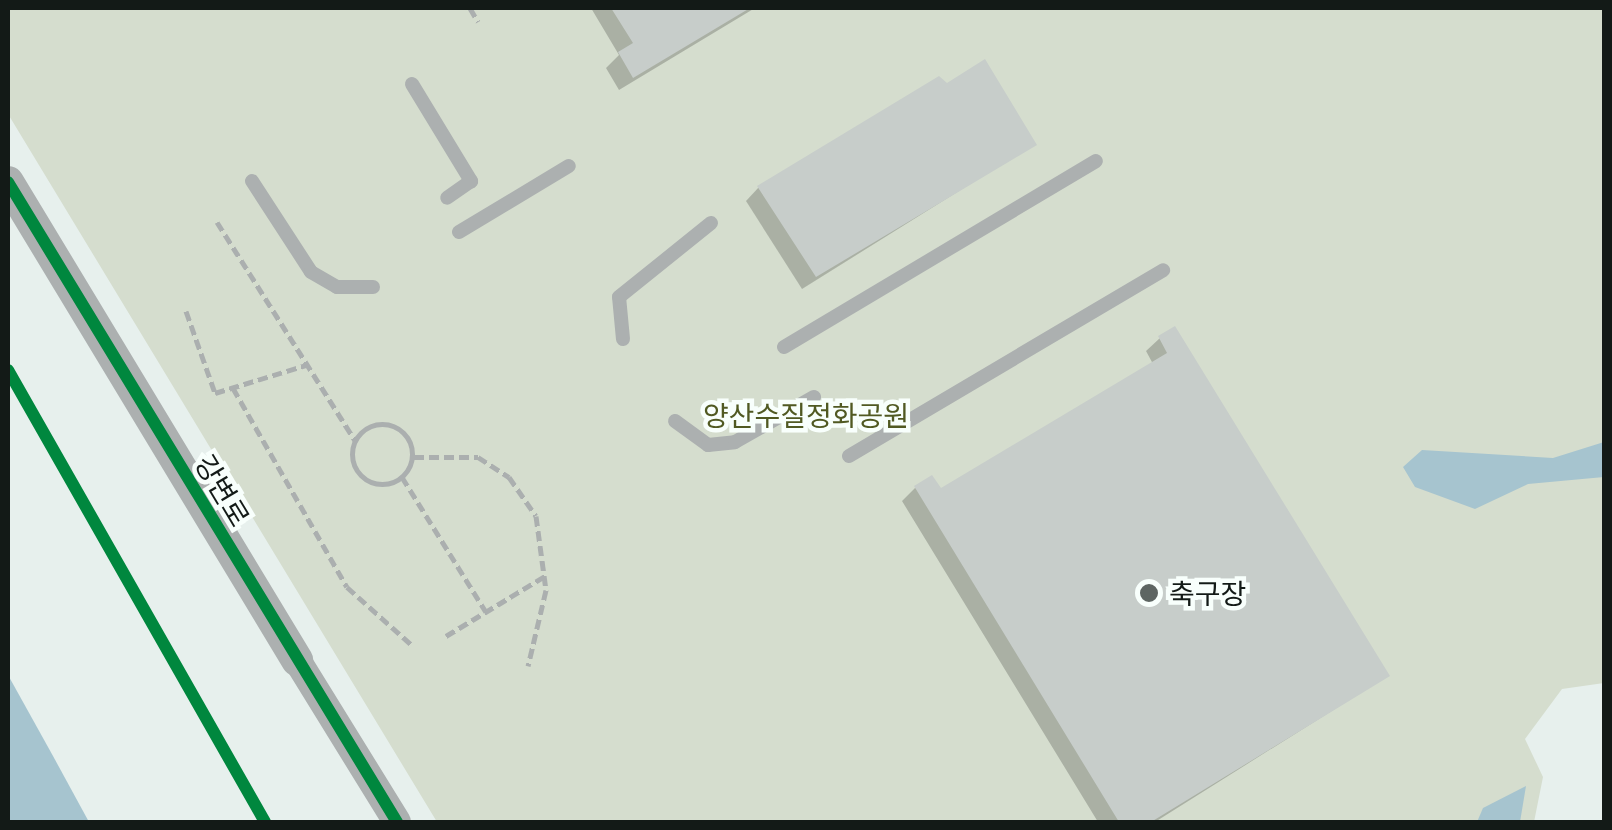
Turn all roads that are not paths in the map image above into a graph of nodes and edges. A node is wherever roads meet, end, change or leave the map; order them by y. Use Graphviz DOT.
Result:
graph roads {
  1 [pos="412,84"];
  2 [pos="1096,161"];
  3 [pos="569,166"];
  4 [pos="252,181"];
  5 [pos="8,182"];
  6 [pos="447,198"];
  7 [pos="710,223"];
  8 [pos="459,232"];
  9 [pos="1162,270"];
  10 [pos="373,287"];
  11 [pos="623,339"];
  12 [pos="784,347"];
  13 [pos="814,397"];
  14 [pos="675,422"];
  15 [pos="849,456"];
  16 [pos="297,660"];
  17 [pos="397,822"];
  1 -- 6 [label="lane"];
  2 -- 12 [label="lane"];
  3 -- 8 [label="lane"];
  4 -- 10 [label="lane"];
  5 -- 16 [label="street, 강변로"];
  7 -- 11 [label="lane"];
  9 -- 15 [label="lane"];
  13 -- 14 [label="lane"];
  16 -- 17 [label="street, 강변로"];
}
